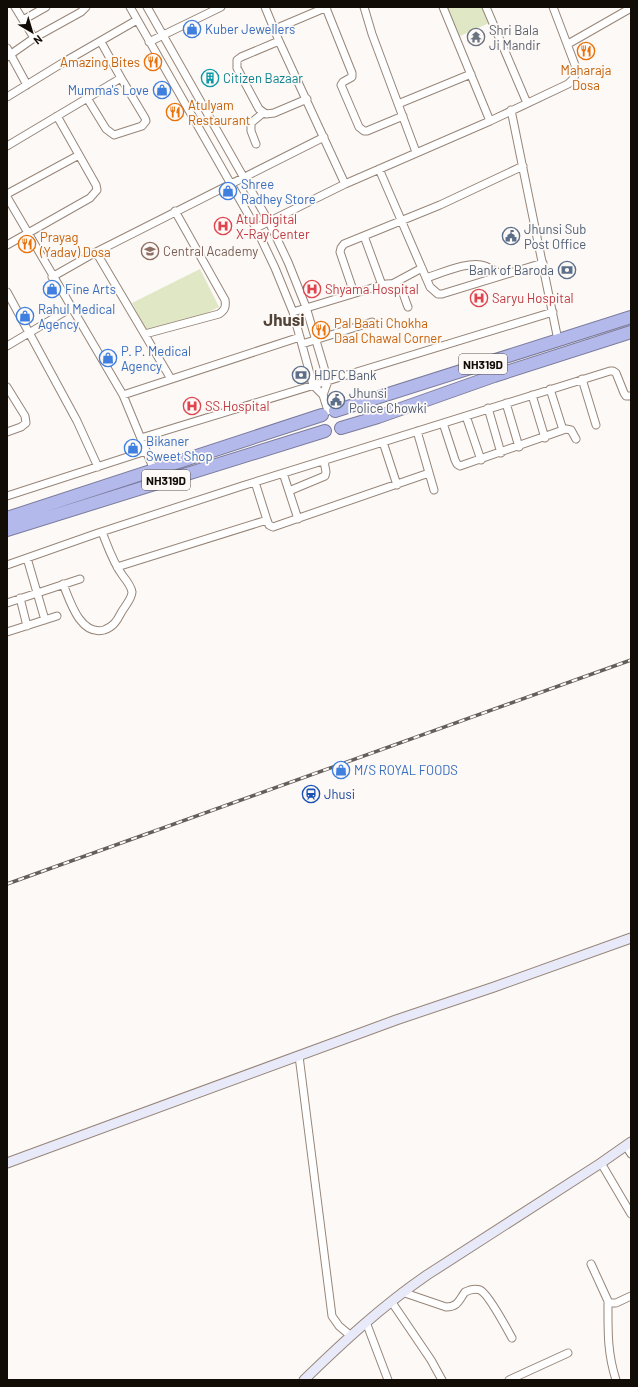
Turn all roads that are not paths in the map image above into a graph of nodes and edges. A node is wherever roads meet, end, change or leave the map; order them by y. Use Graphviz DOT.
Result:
graph roads {
  1 [pos="15,7"];
  2 [pos="46,7"];
  3 [pos="86,7"];
  4 [pos="130,7"];
  5 [pos="147,7"];
  6 [pos="221,7"];
  7 [pos="266,7"];
  8 [pos="327,7"];
  9 [pos="364,7"];
  10 [pos="443,7"];
  11 [pos="486,7"];
  12 [pos="553,7"];
  13 [pos="631,8"];
  14 [pos="23,20"];
  15 [pos="137,20"];
  16 [pos="275,29"];
  17 [pos="162,36"];
  18 [pos="34,38"];
  19 [pos="279,41"];
  20 [pos="101,42"];
  21 [pos="149,42"];
  22 [pos="568,44"];
  23 [pos="8,53"];
  24 [pos="470,74"];
  25 [pos="121,78"];
  26 [pos="27,84"];
  27 [pos="7,97"];
  28 [pos="88,98"];
  29 [pos="306,99"];
  30 [pos="527,103"];
  31 [pos="398,104"];
  32 [pos="512,110"];
  33 [pos="263,113"];
  34 [pos="57,116"];
  35 [pos="403,116"];
  36 [pos="490,120"];
  37 [pos="324,137"];
  38 [pos="256,144"];
  39 [pos="7,146"];
  40 [pos="416,152"];
  41 [pos="79,154"];
  42 [pos="523,166"];
  43 [pos="379,169"];
  44 [pos="244,177"];
  45 [pos="231,184"];
  46 [pos="345,184"];
  47 [pos="7,194"];
  48 [pos="7,198"];
  49 [pos="176,211"];
  50 [pos="401,221"];
  51 [pos="269,222"];
  52 [pos="256,228"];
  53 [pos="28,233"];
  54 [pos="364,236"];
  55 [pos="7,245"];
  56 [pos="96,252"];
  57 [pos="543,263"];
  58 [pos="422,268"];
  59 [pos="502,275"];
  60 [pos="52,276"];
  61 [pos="426,278"];
  62 [pos="394,283"];
  63 [pos="382,285"];
  64 [pos="7,292"];
  65 [pos="354,293"];
  66 [pos="306,307"];
  67 [pos="408,307"];
  68 [pos="71,308"];
  69 [pos="293,312"];
  70 [pos="553,312"];
  71 [pos="631,317"];
  72 [pos="372,322"];
  73 [pos="631,332"];
  74 [pos="29,333"];
  75 [pos="145,334"];
  76 [pos="316,339"];
  77 [pos="558,340"];
  78 [pos="301,341"];
  79 [pos="7,346"];
  80 [pos="171,379"];
  81 [pos="582,379"];
  82 [pos="328,381"];
  83 [pos="313,385"];
  84 [pos="7,387"];
  85 [pos="550,389"];
  86 [pos="122,395"];
  87 [pos="323,395"];
  88 [pos="532,395"];
  89 [pos="631,396"];
  90 [pos="506,403"];
  91 [pos="488,408"];
  92 [pos="328,412"];
  93 [pos="466,416"];
  94 [pos="443,423"];
  95 [pos="596,425"];
  96 [pos="341,428"];
  97 [pos="563,430"];
  98 [pos="325,431"];
  99 [pos="7,432"];
  100 [pos="417,432"];
  101 [pos="141,438"];
  102 [pos="545,438"];
  103 [pos="576,439"];
  104 [pos="383,442"];
  105 [pos="519,446"];
  106 [pos="146,451"];
  107 [pos="501,453"];
  108 [pos="482,460"];
  109 [pos="324,461"];
  110 [pos="98,467"];
  111 [pos="154,470"];
  112 [pos="283,473"];
  113 [pos="429,473"];
  114 [pos="255,482"];
  115 [pos="397,485"];
  116 [pos="434,490"];
  117 [pos="289,491"];
  118 [pos="7,496"];
  119 [pos="7,518"];
  120 [pos="298,519"];
  121 [pos="266,520"];
  122 [pos="7,530"];
  123 [pos="102,532"];
  124 [pos="27,558"];
  125 [pos="7,565"];
  126 [pos="117,567"];
  127 [pos="80,579"];
  128 [pos="63,584"];
  129 [pos="37,592"];
  130 [pos="20,598"];
  131 [pos="7,602"];
  132 [pos="57,616"];
  133 [pos="46,620"];
  134 [pos="27,626"];
  135 [pos="7,632"];
  136 [pos="631,938"];
  137 [pos="299,1056"];
  138 [pos="629,1147"];
  139 [pos="7,1162"];
  140 [pos="601,1163"];
  141 [pos="631,1214"];
  142 [pos="591,1264"];
  143 [pos="402,1292"];
  144 [pos="631,1296"];
  145 [pos="392,1301"];
  146 [pos="608,1301"];
  147 [pos="366,1322"];
  148 [pos="351,1336"];
  149 [pos="512,1338"];
  150 [pos="568,1353"];
  151 [pos="304,1380"];
  152 [pos="388,1380"];
  153 [pos="442,1380"];
  154 [pos="509,1380"];
  155 [pos="616,1380"];
  1 -- 14 [label="street"];
  2 -- 14 [label="street"];
  3 -- 18 [label="street"];
  4 -- 15 [label="street"];
  5 -- 17 [label="street"];
  6 -- 17 [label="street"];
  7 -- 16 [label="street"];
  8 -- 16 [label="street"];
  8 -- 35 [label="street"];
  9 -- 31 [label="street"];
  10 -- 24 [label="street"];
  11 -- 30 [label="street"];
  12 -- 22 [label="street"];
  13 -- 22 [label="street"];
  14 -- 18 [label="street"];
  15 -- 20 [label="street"];
  15 -- 21 [label="street"];
  16 -- 19 [label="street"];
  17 -- 21 [label="street"];
  17 -- 44 [label="street"];
  18 -- 23 [label="street"];
  19 -- 29 [label="street"];
  19 -- 33 [label="street"];
  20 -- 25 [label="street"];
  20 -- 26 [label="street"];
  21 -- 45 [label="street"];
  22 -- 30 [label="street"];
  23 -- 26 [label="street"];
  24 -- 31 [label="street"];
  24 -- 36 [label="street"];
  25 -- 28 [label="street"];
  25 -- 28 [label="street"];
  26 -- 27 [label="street"];
  28 -- 34 [label="street"];
  29 -- 33 [label="street"];
  29 -- 37 [label="street"];
  30 -- 32 [label="street"];
  31 -- 35 [label="street"];
  32 -- 36 [label="street"];
  32 -- 42 [label="street"];
  33 -- 38 [label="street"];
  34 -- 39 [label="street"];
  34 -- 41 [label="street"];
  35 -- 40 [label="street"];
  36 -- 40 [label="street"];
  37 -- 44 [label="street"];
  37 -- 46 [label="street"];
  40 -- 43 [label="street"];
  41 -- 47 [label="street"];
  41 -- 53 [label="street"];
  42 -- 50 [label="street"];
  42 -- 57 [label="street"];
  43 -- 46 [label="street"];
  43 -- 50 [label="street"];
  44 -- 45 [label="street"];
  44 -- 51 [label="street"];
  45 -- 49 [label="street"];
  45 -- 52 [label="street"];
  46 -- 51 [label="street"];
  48 -- 53 [label="street"];
  49 -- 56 [label="street"];
  49 -- 75 [label="street"];
  50 -- 54 [label="street"];
  50 -- 58 [label="street"];
  51 -- 52 [label="street"];
  51 -- 66 [label="street"];
  52 -- 69 [label="street"];
  53 -- 55 [label="street"];
  53 -- 60 [label="street"];
  54 -- 63 [label="street"];
  54 -- 65 [label="street"];
  56 -- 60 [label="street"];
  56 -- 75 [label="street"];
  57 -- 59 [label="street"];
  57 -- 70 [label="street"];
  58 -- 61 [label="street"];
  58 -- 62 [label="street"];
  59 -- 61 [label="street"];
  59 -- 61 [label="street"];
  60 -- 68 [label="street"];
  62 -- 63 [label="street"];
  62 -- 67 [label="street"];
  63 -- 65 [label="street"];
  64 -- 74 [label="street"];
  65 -- 66 [label="street"];
  66 -- 69 [label="street"];
  66 -- 76 [label="street"];
  68 -- 74 [label="street"];
  68 -- 86 [label="street"];
  69 -- 78 [label="street"];
  70 -- 77 [label="street"];
  70 -- 82 [label="street"];
  71 -- 77 [label="highway, NH319D"];
  72 -- 76 [label="street"];
  73 -- 96 [label="highway"];
  74 -- 79 [label="street"];
  74 -- 110 [label="street"];
  75 -- 80 [label="street"];
  76 -- 78 [label="street"];
  76 -- 82 [label="street"];
  77 -- 92 [label="highway, NH319D"];
  78 -- 80 [label="street"];
  78 -- 83 [label="street"];
  80 -- 86 [label="street"];
  81 -- 85 [label="street"];
  81 -- 89 [label="street"];
  81 -- 95 [label="street"];
  82 -- 83 [label="street"];
  82 -- 87 [label="street"];
  83 -- 87 [label="street"];
  83 -- 101 [label="street"];
  84 -- 99 [label="street"];
  85 -- 88 [label="street"];
  85 -- 97 [label="street"];
  86 -- 101 [label="street"];
  87 -- 92 [label="street"];
  88 -- 90 [label="street"];
  88 -- 102 [label="street"];
  90 -- 91 [label="street"];
  90 -- 105 [label="street"];
  91 -- 93 [label="street"];
  91 -- 107 [label="street"];
  92 -- 96 [label="highway"];
  92 -- 98 [label="highway"];
  92 -- 111 [label="highway, NH319D"];
  93 -- 94 [label="street"];
  93 -- 108 [label="street"];
  94 -- 100 [label="street"];
  94 -- 108 [label="street"];
  96 -- 98 [label="highway"];
  97 -- 102 [label="street"];
  97 -- 103 [label="street"];
  98 -- 122 [label="highway, NH319D"];
  100 -- 104 [label="street"];
  100 -- 113 [label="street"];
  101 -- 106 [label="street"];
  102 -- 105 [label="street"];
  104 -- 109 [label="street"];
  104 -- 115 [label="street"];
  105 -- 107 [label="street"];
  106 -- 110 [label="street"];
  106 -- 111 [label="street"];
  107 -- 108 [label="street"];
  109 -- 112 [label="street"];
  109 -- 117 [label="street"];
  110 -- 118 [label="street"];
  111 -- 119 [label="highway, NH319D"];
  112 -- 114 [label="street"];
  112 -- 117 [label="street"];
  113 -- 115 [label="street"];
  113 -- 116 [label="street"];
  114 -- 121 [label="street"];
  114 -- 123 [label="street"];
  115 -- 120 [label="street"];
  117 -- 120 [label="street"];
  120 -- 121 [label="street"];
  121 -- 126 [label="street"];
  123 -- 124 [label="street"];
  123 -- 126 [label="street"];
  124 -- 125 [label="street"];
  124 -- 129 [label="street"];
  126 -- 128 [label="street"];
  127 -- 128 [label="street"];
  128 -- 129 [label="street"];
  129 -- 130 [label="street"];
  129 -- 133 [label="street"];
  130 -- 131 [label="street"];
  130 -- 134 [label="street"];
  132 -- 133 [label="street"];
  133 -- 134 [label="street"];
  134 -- 135 [label="street"];
  136 -- 137 [label="street"];
  137 -- 139 [label="street"];
  137 -- 148 [label="street"];
  138 -- 140 [label="street"];
  140 -- 141 [label="street"];
  140 -- 143 [label="street"];
  142 -- 146 [label="street"];
  143 -- 145 [label="street"];
  143 -- 149 [label="street"];
  144 -- 146 [label="street"];
  145 -- 147 [label="street"];
  145 -- 153 [label="street"];
  146 -- 155 [label="street"];
  147 -- 148 [label="street"];
  147 -- 152 [label="street"];
  148 -- 151 [label="street"];
  150 -- 154 [label="street"];
}
